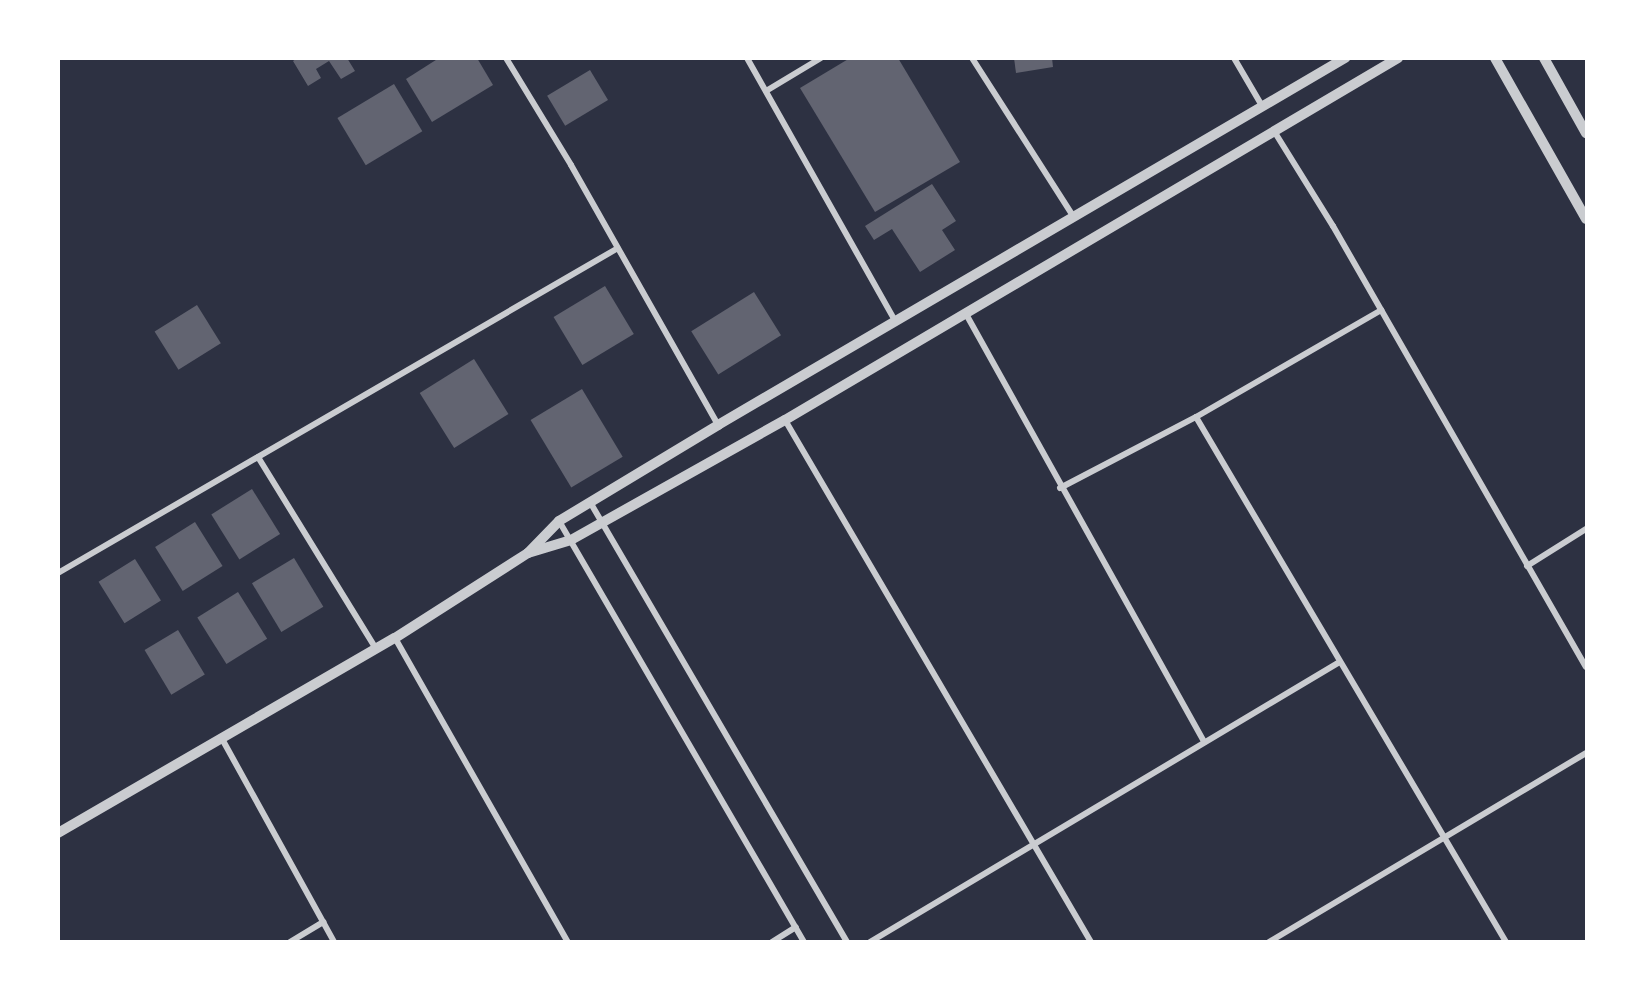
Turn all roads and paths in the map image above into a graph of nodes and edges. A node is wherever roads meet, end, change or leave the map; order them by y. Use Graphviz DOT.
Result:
graph roads {
  1 [pos="506,58"];
  2 [pos="747,58"];
  3 [pos="821,58"];
  4 [pos="972,58"];
  5 [pos="1234,58"];
  6 [pos="1345,58"];
  7 [pos="1398,58"];
  8 [pos="1495,58"];
  9 [pos="1544,58"];
  10 [pos="766,91"];
  11 [pos="1262,106"];
  12 [pos="1274,131"];
  13 [pos="1587,133"];
  14 [pos="1073,216"];
  15 [pos="1587,219"];
  16 [pos="618,248"];
  17 [pos="1381,310"];
  18 [pos="966,314"];
  19 [pos="895,321"];
  20 [pos="1196,417"];
  21 [pos="785,420"];
  22 [pos="718,425"];
  23 [pos="258,458"];
  24 [pos="1060,488"];
  25 [pos="590,502"];
  26 [pos="559,521"];
  27 [pos="602,523"];
  28 [pos="1587,529"];
  29 [pos="571,540"];
  30 [pos="528,553"];
  31 [pos="1527,566"];
  32 [pos="58,573"];
  33 [pos="395,639"];
  34 [pos="376,649"];
  35 [pos="1338,663"];
  36 [pos="1587,667"];
  37 [pos="222,737"];
  38 [pos="1204,741"];
  39 [pos="1587,753"];
  40 [pos="58,833"];
  41 [pos="1444,836"];
  42 [pos="1034,845"];
  43 [pos="323,922"];
  44 [pos="796,927"];
  45 [pos="290,942"];
  46 [pos="334,942"];
  47 [pos="568,942"];
  48 [pos="772,942"];
  49 [pos="804,942"];
  50 [pos="847,942"];
  51 [pos="870,942"];
  52 [pos="1091,942"];
  53 [pos="1269,942"];
  54 [pos="1506,942"];
  1 -- 16 [label="street"];
  2 -- 10 [label="street"];
  3 -- 10 [label="street"];
  4 -- 14 [label="street"];
  5 -- 11 [label="street"];
  6 -- 11 [label="street"];
  7 -- 12 [label="street"];
  8 -- 15 [label="street"];
  9 -- 13 [label="street"];
  10 -- 19 [label="street"];
  11 -- 14 [label="street"];
  12 -- 17 [label="street"];
  12 -- 18 [label="street"];
  14 -- 19 [label="street"];
  16 -- 22 [label="street"];
  16 -- 23 [label="street"];
  17 -- 20 [label="street"];
  17 -- 31 [label="street"];
  18 -- 21 [label="street"];
  18 -- 24 [label="street"];
  19 -- 22 [label="street"];
  20 -- 24 [label="street"];
  20 -- 35 [label="street"];
  21 -- 27 [label="street"];
  21 -- 42 [label="street"];
  22 -- 25 [label="street"];
  23 -- 32 [label="street"];
  23 -- 34 [label="street"];
  24 -- 38 [label="street"];
  25 -- 26 [label="street"];
  25 -- 27 [label="street"];
  26 -- 29 [label="street"];
  26 -- 30 [label="street"];
  27 -- 29 [label="street"];
  27 -- 50 [label="street"];
  28 -- 31 [label="street"];
  29 -- 30 [label="street"];
  29 -- 44 [label="street"];
  30 -- 33 [label="street"];
  31 -- 36 [label="street"];
  33 -- 34 [label="street"];
  33 -- 47 [label="street"];
  34 -- 37 [label="street"];
  35 -- 38 [label="street"];
  35 -- 41 [label="street"];
  37 -- 40 [label="street"];
  37 -- 43 [label="street"];
  38 -- 42 [label="street"];
  39 -- 41 [label="street"];
  41 -- 53 [label="street"];
  41 -- 54 [label="street"];
  42 -- 51 [label="street"];
  42 -- 52 [label="street"];
  43 -- 45 [label="street"];
  43 -- 46 [label="street"];
  44 -- 48 [label="street"];
  44 -- 49 [label="street"];
}
